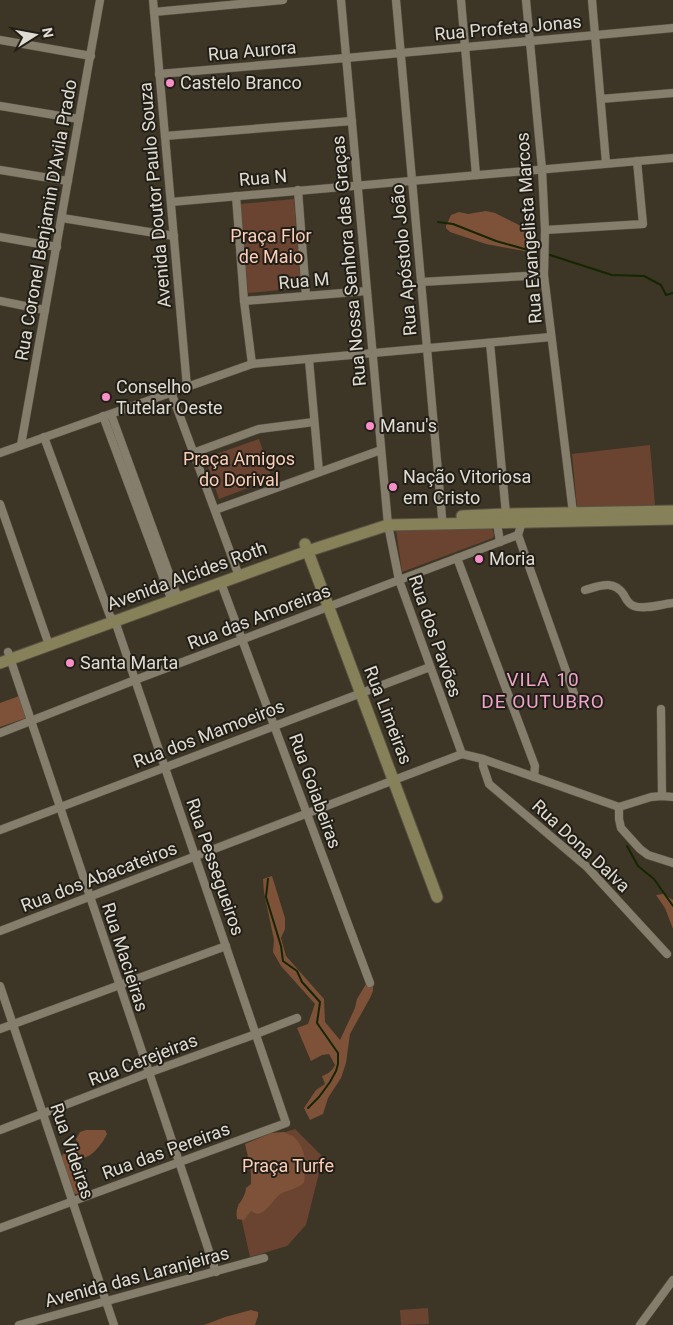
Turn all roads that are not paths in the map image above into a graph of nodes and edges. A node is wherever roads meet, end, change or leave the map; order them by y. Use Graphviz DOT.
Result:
graph roads {
  1 [pos="100,0"];
  2 [pos="153,0"];
  3 [pos="283,0"];
  4 [pos="341,0"];
  5 [pos="396,0"];
  6 [pos="461,0"];
  7 [pos="526,0"];
  8 [pos="592,0"];
  9 [pos="154,12"];
  10 [pos="673,28"];
  11 [pos="595,35"];
  12 [pos="0,40"];
  13 [pos="530,41"];
  14 [pos="465,47"];
  15 [pos="401,53"];
  16 [pos="90,56"];
  17 [pos="346,58"];
  18 [pos="159,74"];
  19 [pos="673,92"];
  20 [pos="601,99"];
  21 [pos="0,106"];
  22 [pos="79,119"];
  23 [pos="352,121"];
  24 [pos="165,136"];
  25 [pos="673,158"];
  26 [pos="637,161"];
  27 [pos="606,164"];
  28 [pos="542,169"];
  29 [pos="0,170"];
  30 [pos="476,175"];
  31 [pos="412,180"];
  32 [pos="68,181"];
  33 [pos="358,185"];
  34 [pos="298,190"];
  35 [pos="236,196"];
  36 [pos="171,202"];
  37 [pos="62,218"];
  38 [pos="545,230"];
  39 [pos="0,236"];
  40 [pos="174,236"];
  41 [pos="56,247"];
  42 [pos="544,275"];
  43 [pos="421,282"];
  44 [pos="367,291"];
  45 [pos="306,295"];
  46 [pos="0,301"];
  47 [pos="244,301"];
  48 [pos="45,310"];
  49 [pos="551,337"];
  50 [pos="490,342"];
  51 [pos="427,348"];
  52 [pos="373,353"];
  53 [pos="309,360"];
  54 [pos="252,364"];
  55 [pos="187,387"];
  56 [pos="171,392"];
  57 [pos="107,415"];
  58 [pos="314,422"];
  59 [pos="44,437"];
  60 [pos="21,445"];
  61 [pos="381,450"];
  62 [pos="0,453"];
  63 [pos="194,453"];
  64 [pos="319,472"];
  65 [pos="0,504"];
  66 [pos="215,510"];
  67 [pos="673,511"];
  68 [pos="573,513"];
  69 [pos="506,514"];
  70 [pos="442,517"];
  71 [pos="521,518"];
  72 [pos="673,519"];
  73 [pos="388,522"];
  74 [pos="3,523"];
  75 [pos="497,523"];
  76 [pos="518,535"];
  77 [pos="500,542"];
  78 [pos="306,548"];
  79 [pos="457,558"];
  80 [pos="238,573"];
  81 [pos="398,580"];
  82 [pos="221,583"];
  83 [pos="585,590"];
  84 [pos="174,596"];
  85 [pos="673,602"];
  86 [pos="328,607"];
  87 [pos="113,618"];
  88 [pos="242,640"];
  89 [pos="48,642"];
  90 [pos="5,657"];
  91 [pos="430,667"];
  92 [pos="135,680"];
  93 [pos="361,692"];
  94 [pos="578,705"];
  95 [pos="661,709"];
  96 [pos="31,722"];
  97 [pos="274,725"];
  98 [pos="0,733"];
  99 [pos="462,754"];
  100 [pos="483,759"];
  101 [pos="165,767"];
  102 [pos="534,777"];
  103 [pos="393,780"];
  104 [pos="662,796"];
  105 [pos="673,797"];
  106 [pos="619,807"];
  107 [pos="60,808"];
  108 [pos="307,813"];
  109 [pos="0,830"];
  110 [pos="195,856"];
  111 [pos="673,863"];
  112 [pos="89,896"];
  113 [pos="437,897"];
  114 [pos="0,931"];
  115 [pos="226,946"];
  116 [pos="667,954"];
  117 [pos="370,983"];
  118 [pos="119,985"];
  119 [pos="0,986"];
  120 [pos="296,1018"];
  121 [pos="13,1024"];
  122 [pos="0,1029"];
  123 [pos="256,1034"];
  124 [pos="148,1072"];
  125 [pos="43,1114"];
  126 [pos="286,1123"];
  127 [pos="0,1130"];
  128 [pos="179,1162"];
  129 [pos="73,1201"];
  130 [pos="0,1228"];
  131 [pos="264,1258"];
  132 [pos="216,1272"];
  133 [pos="673,1280"];
  134 [pos="107,1301"];
  135 [pos="19,1325"];
  136 [pos="114,1325"];
  137 [pos="640,1325"];
  1 -- 16 [label="street, Rua Coronel Benjamin D'Avila Prado"];
  2 -- 9 [label="street, Avenida Doutor Paulo Souza"];
  3 -- 9 [label="street"];
  4 -- 17 [label="street, Rua Nossa Senhora das Graças"];
  5 -- 15 [label="street, Rua Apóstolo João"];
  6 -- 14 [label="street"];
  7 -- 13 [label="street, Rua Evangelista Marcos"];
  8 -- 11 [label="street"];
  9 -- 18 [label="street, Avenida Doutor Paulo Souza"];
  10 -- 11 [label="street, Rua Profeta Jonas"];
  11 -- 13 [label="street, Rua Profeta Jonas"];
  11 -- 20 [label="street"];
  12 -- 16 [label="street"];
  13 -- 14 [label="street, Rua Profeta Jonas"];
  13 -- 28 [label="street, Rua Evangelista Marcos"];
  14 -- 15 [label="street, Rua Profeta Jonas"];
  14 -- 30 [label="street"];
  15 -- 17 [label="street, Rua Profeta Jonas"];
  15 -- 31 [label="street, Rua Apóstolo João"];
  16 -- 22 [label="street, Rua Coronel Benjamin D'Avila Prado"];
  17 -- 18 [label="street, Rua Aurora"];
  17 -- 23 [label="street, Rua Nossa Senhora das Graças"];
  18 -- 24 [label="street, Avenida Doutor Paulo Souza"];
  19 -- 20 [label="street"];
  20 -- 27 [label="street"];
  21 -- 22 [label="street"];
  22 -- 32 [label="street, Rua Coronel Benjamin D'Avila Prado"];
  23 -- 24 [label="street"];
  23 -- 33 [label="street, Rua Nossa Senhora das Graças"];
  24 -- 36 [label="street, Avenida Doutor Paulo Souza"];
  25 -- 26 [label="street, Rua N"];
  26 -- 27 [label="street, Rua N"];
  26 -- 38 [label="street"];
  27 -- 28 [label="street, Rua N"];
  28 -- 30 [label="street, Rua N"];
  28 -- 38 [label="street, Rua Evangelista Marcos"];
  29 -- 32 [label="street"];
  30 -- 31 [label="street, Rua N"];
  31 -- 33 [label="street, Rua N"];
  31 -- 43 [label="street, Rua Apóstolo João"];
  32 -- 37 [label="street, Rua Coronel Benjamin D'Avila Prado"];
  33 -- 34 [label="street, Rua N"];
  33 -- 44 [label="street, Rua Nossa Senhora das Graças"];
  34 -- 35 [label="street, Rua N"];
  34 -- 45 [label="street"];
  35 -- 36 [label="street, Rua N"];
  35 -- 47 [label="street"];
  36 -- 40 [label="street, Avenida Doutor Paulo Souza"];
  37 -- 40 [label="street"];
  37 -- 41 [label="street, Rua Coronel Benjamin D'Avila Prado"];
  38 -- 42 [label="street, Rua Evangelista Marcos"];
  39 -- 41 [label="street"];
  40 -- 55 [label="street, Avenida Doutor Paulo Souza"];
  41 -- 48 [label="street, Rua Coronel Benjamin D'Avila Prado"];
  42 -- 43 [label="street"];
  42 -- 49 [label="street, Rua Evangelista Marcos"];
  43 -- 51 [label="street, Rua Apóstolo João"];
  44 -- 45 [label="street, Rua M"];
  44 -- 52 [label="street, Rua Nossa Senhora das Graças"];
  45 -- 47 [label="street, Rua M"];
  46 -- 48 [label="street"];
  47 -- 54 [label="street"];
  48 -- 60 [label="street, Rua Coronel Benjamin D'Avila Prado"];
  49 -- 50 [label="street"];
  49 -- 68 [label="street, Rua Evangelista Marcos"];
  50 -- 51 [label="street"];
  50 -- 69 [label="street"];
  51 -- 52 [label="street"];
  51 -- 70 [label="street, Rua Apóstolo João"];
  52 -- 53 [label="street"];
  52 -- 61 [label="street, Rua Nossa Senhora das Graças"];
  53 -- 54 [label="street"];
  53 -- 58 [label="street"];
  54 -- 55 [label="street"];
  55 -- 56 [label="street"];
  56 -- 57 [label="street"];
  56 -- 63 [label="street"];
  57 -- 59 [label="street"];
  57 -- 84 [label="street"];
  58 -- 63 [label="street"];
  58 -- 64 [label="street"];
  59 -- 60 [label="street"];
  59 -- 87 [label="street, Rua Pessegueiros"];
  60 -- 62 [label="street"];
  61 -- 64 [label="street"];
  61 -- 73 [label="street, Rua Nossa Senhora das Graças"];
  63 -- 66 [label="street"];
  64 -- 66 [label="street"];
  65 -- 74 [label="street"];
  66 -- 80 [label="street"];
  67 -- 68 [label="street"];
  68 -- 71 [label="street"];
  69 -- 70 [label="street"];
  69 -- 71 [label="street"];
  70 -- 73 [label="street"];
  71 -- 72 [label="street"];
  71 -- 75 [label="street"];
  71 -- 76 [label="street"];
  73 -- 75 [label="street"];
  73 -- 78 [label="street, Avenida Alcides Roth"];
  73 -- 81 [label="street, Rua dos Pavões"];
  74 -- 89 [label="street"];
  75 -- 77 [label="street"];
  76 -- 77 [label="street, Rua das Amoreiras"];
  76 -- 94 [label="street"];
  77 -- 79 [label="street, Rua das Amoreiras"];
  78 -- 80 [label="street, Avenida Alcides Roth"];
  78 -- 86 [label="street, Rua Limeiras"];
  79 -- 81 [label="street, Rua das Amoreiras"];
  79 -- 102 [label="street"];
  80 -- 82 [label="street, Avenida Alcides Roth"];
  80 -- 84 [label="street, Avenida Alcides Roth"];
  81 -- 86 [label="street, Rua das Amoreiras"];
  81 -- 91 [label="street, Rua dos Pavões"];
  82 -- 84 [label="street, Avenida Alcides Roth"];
  82 -- 88 [label="street, Rua Goiabeiras"];
  83 -- 85 [label="street"];
  84 -- 87 [label="street, Avenida Alcides Roth"];
  86 -- 88 [label="street, Rua das Amoreiras"];
  86 -- 93 [label="street, Rua Limeiras"];
  87 -- 89 [label="street, Avenida Alcides Roth"];
  87 -- 92 [label="street, Rua Pessegueiros"];
  88 -- 92 [label="street, Rua das Amoreiras"];
  88 -- 97 [label="street, Rua Goiabeiras"];
  89 -- 90 [label="street, Avenida Alcides Roth"];
  90 -- 96 [label="street, Rua Macieiras"];
  91 -- 93 [label="street, Rua dos Mamoeiros"];
  91 -- 99 [label="street, Rua dos Pavões"];
  92 -- 96 [label="street, Rua das Amoreiras"];
  92 -- 101 [label="street, Rua Pessegueiros"];
  93 -- 97 [label="street, Rua dos Mamoeiros"];
  93 -- 103 [label="street, Rua Limeiras"];
  95 -- 104 [label="street"];
  96 -- 98 [label="street, Rua das Amoreiras"];
  96 -- 107 [label="street, Rua Macieiras"];
  97 -- 101 [label="street, Rua dos Mamoeiros"];
  97 -- 108 [label="street, Rua Goiabeiras"];
  99 -- 100 [label="street"];
  99 -- 103 [label="street, Rua dos Abacateiros"];
  100 -- 102 [label="street"];
  100 -- 116 [label="street, Rua Dona Dalva"];
  101 -- 107 [label="street, Rua dos Mamoeiros"];
  101 -- 110 [label="street, Rua Pessegueiros"];
  102 -- 106 [label="street"];
  103 -- 108 [label="street, Rua dos Abacateiros"];
  103 -- 113 [label="street, Rua Limeiras"];
  104 -- 105 [label="street"];
  104 -- 106 [label="street"];
  106 -- 111 [label="street"];
  107 -- 109 [label="street, Rua dos Mamoeiros"];
  107 -- 112 [label="street, Rua Macieiras"];
  108 -- 110 [label="street, Rua dos Abacateiros"];
  108 -- 117 [label="street, Rua Goiabeiras"];
  110 -- 112 [label="street, Rua dos Abacateiros"];
  110 -- 115 [label="street, Rua Pessegueiros"];
  112 -- 114 [label="street, Rua dos Abacateiros"];
  112 -- 118 [label="street, Rua Macieiras"];
  115 -- 118 [label="street"];
  115 -- 123 [label="street, Rua Pessegueiros"];
  118 -- 121 [label="street"];
  118 -- 124 [label="street, Rua Macieiras"];
  119 -- 121 [label="street, Rua Videiras"];
  120 -- 123 [label="street, Rua Cerejeiras"];
  121 -- 122 [label="street"];
  121 -- 125 [label="street, Rua Videiras"];
  123 -- 124 [label="street, Rua Cerejeiras"];
  123 -- 126 [label="street, Rua Pessegueiros"];
  124 -- 125 [label="street, Rua Cerejeiras"];
  124 -- 128 [label="street, Rua Macieiras"];
  125 -- 127 [label="street, Rua Cerejeiras"];
  125 -- 129 [label="street, Rua Videiras"];
  126 -- 128 [label="street, Rua das Pereiras"];
  128 -- 129 [label="street, Rua das Pereiras"];
  128 -- 132 [label="street, Rua Macieiras"];
  129 -- 130 [label="street, Rua das Pereiras"];
  129 -- 134 [label="street, Rua Videiras"];
  131 -- 132 [label="street, Avenida das Laranjeiras"];
  132 -- 134 [label="street, Avenida das Laranjeiras"];
  133 -- 137 [label="street"];
  134 -- 135 [label="street, Avenida das Laranjeiras"];
  134 -- 136 [label="street, Rua Videiras"];
}
